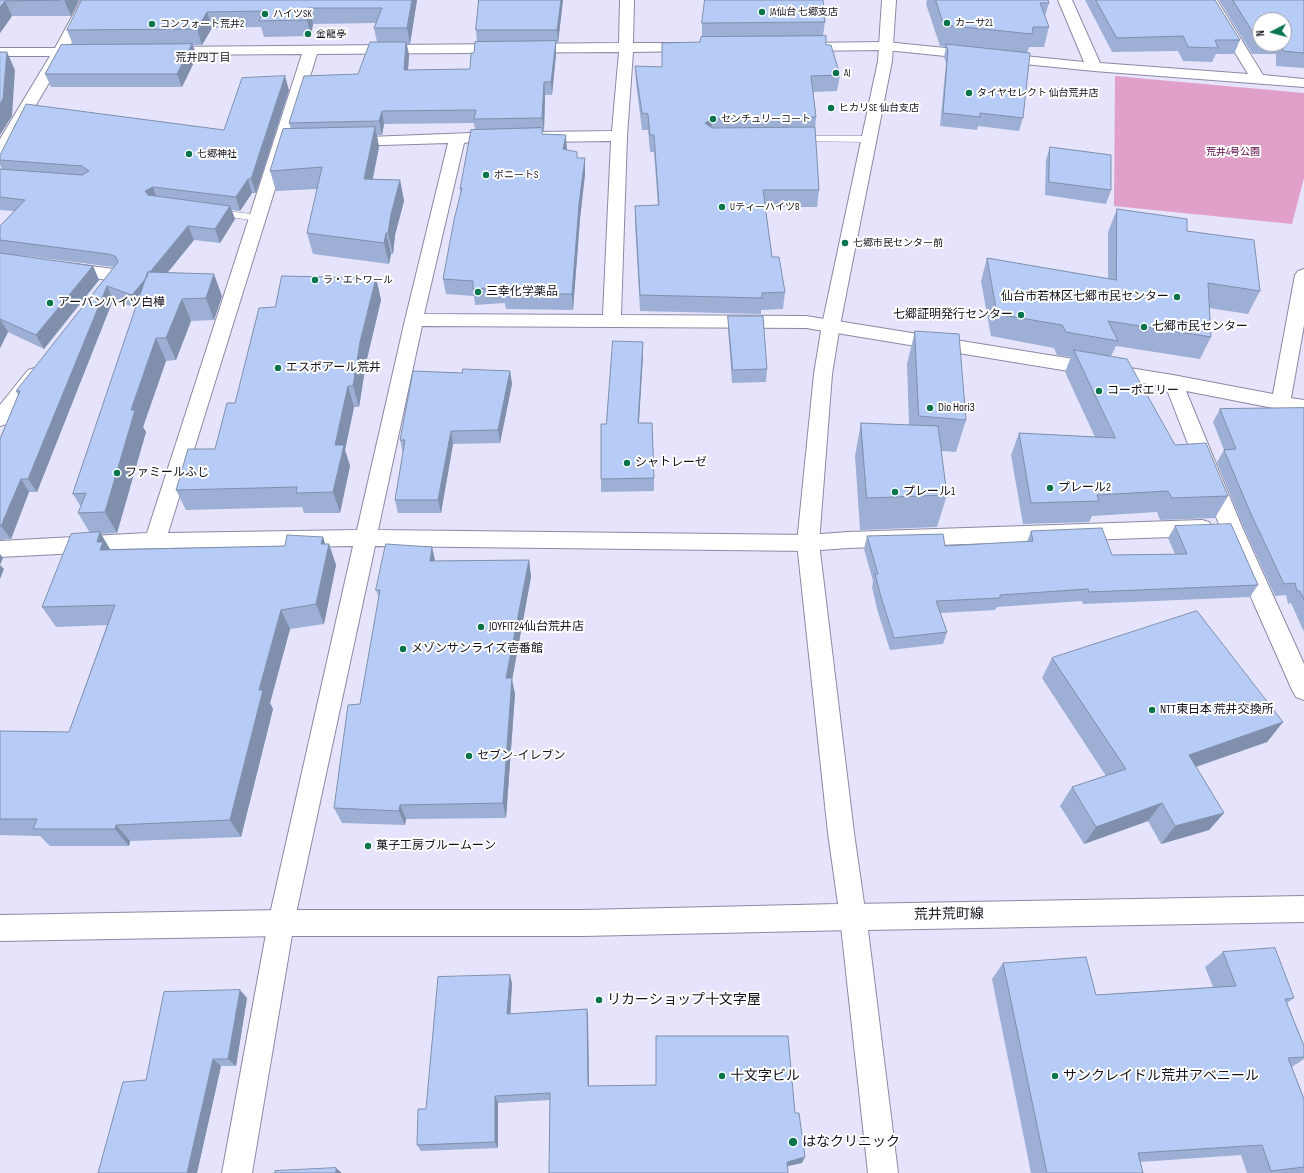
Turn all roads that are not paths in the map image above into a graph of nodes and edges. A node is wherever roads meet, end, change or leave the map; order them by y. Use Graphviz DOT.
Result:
graph roads {
  1 [pos="88,0"];
  2 [pos="627,0"];
  3 [pos="889,0"];
  4 [pos="1065,0"];
  5 [pos="1210,0"];
  6 [pos="886,46"];
  7 [pos="705,47"];
  8 [pos="791,47"];
  9 [pos="626,48"];
  10 [pos="311,50"];
  11 [pos="154,51"];
  12 [pos="0,52"];
  13 [pos="59,52"];
  14 [pos="99,52"];
  15 [pos="1094,67"];
  16 [pos="1258,79"];
  17 [pos="1304,83"];
  18 [pos="619,136"];
  19 [pos="519,137"];
  20 [pos="457,138"];
  21 [pos="488,138"];
  22 [pos="788,139"];
  23 [pos="869,139"];
  24 [pos="338,141"];
  25 [pos="2,146"];
  26 [pos="204,210"];
  27 [pos="258,218"];
  28 [pos="53,267"];
  29 [pos="1304,275"];
  30 [pos="100,294"];
  31 [pos="414,320"];
  32 [pos="612,320"];
  33 [pos="831,325"];
  34 [pos="45,363"];
  35 [pos="1173,382"];
  36 [pos="1281,402"];
  37 [pos="1304,407"];
  38 [pos="0,419"];
  39 [pos="1231,527"];
  40 [pos="367,538"];
  41 [pos="155,541"];
  42 [pos="808,543"];
  43 [pos="0,548"];
  44 [pos="1304,690"];
  45 [pos="1304,909"];
  46 [pos="853,917"];
  47 [pos="281,923"];
  48 [pos="0,928"];
  49 [pos="237,1173"];
  50 [pos="883,1173"];
  1 -- 13 [label="street"];
  2 -- 9 [label="street"];
  3 -- 6 [label="street"];
  4 -- 15 [label="street"];
  5 -- 16 [label="street"];
  6 -- 8 [label="street"];
  6 -- 15 [label="street"];
  6 -- 23 [label="street"];
  7 -- 9 [label="street"];
  9 -- 10 [label="street"];
  9 -- 18 [label="street"];
  10 -- 11 [label="street"];
  10 -- 27 [label="street"];
  12 -- 13 [label="street"];
  13 -- 14 [label="street"];
  13 -- 25 [label="street"];
  15 -- 16 [label="street"];
  16 -- 17 [label="street"];
  18 -- 19 [label="street"];
  18 -- 32 [label="street"];
  20 -- 21 [label="street"];
  20 -- 24 [label="street"];
  20 -- 31 [label="street"];
  22 -- 23 [label="lane"];
  23 -- 33 [label="street"];
  26 -- 27 [label="lane"];
  27 -- 41 [label="street"];
  28 -- 30 [label="street"];
  29 -- 36 [label="street"];
  31 -- 32 [label="street"];
  31 -- 40 [label="street"];
  32 -- 33 [label="street"];
  33 -- 35 [label="street"];
  33 -- 42 [label="street"];
  34 -- 38 [label="street"];
  35 -- 36 [label="street"];
  35 -- 39 [label="street"];
  36 -- 37 [label="street"];
  39 -- 42 [label="street"];
  39 -- 44 [label="street"];
  40 -- 41 [label="street"];
  40 -- 42 [label="street"];
  40 -- 47 [label="street"];
  41 -- 43 [label="street"];
  42 -- 46 [label="street"];
  45 -- 46 [label="street, 荒井荒町線"];
  46 -- 47 [label="street, 荒井荒町線"];
  46 -- 50 [label="street"];
  47 -- 48 [label="street, 荒井荒町線"];
  47 -- 49 [label="street"];
}
